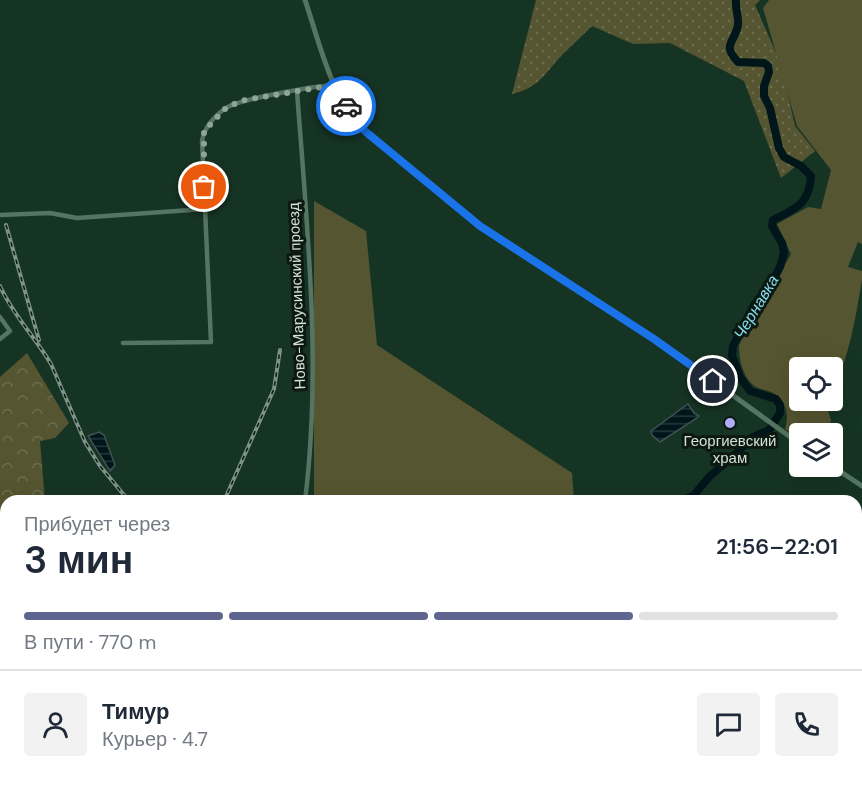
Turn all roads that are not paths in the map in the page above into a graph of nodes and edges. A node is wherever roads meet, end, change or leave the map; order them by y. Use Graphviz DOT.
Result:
graph roads {
  1 [pos="305,0"];
  2 [pos="334,85"];
  3 [pos="297,91"];
  4 [pos="205,209"];
  5 [pos="0,215"];
  6 [pos="0,317"];
  7 [pos="0,339"];
  8 [pos="123,343"];
  9 [pos="789,436"];
  10 [pos="843,473"];
  11 [pos="862,486"];
  12 [pos="306,495"];
  1 -- 2 [label="street"];
  2 -- 3 [label="street"];
  2 -- 9 [label="street"];
  3 -- 4 [label="street"];
  3 -- 12 [label="street, Ново-Марусинский проезд"];
  4 -- 5 [label="street"];
  4 -- 8 [label="street"];
  6 -- 7 [label="street"];
  10 -- 11 [label="street"];
}
